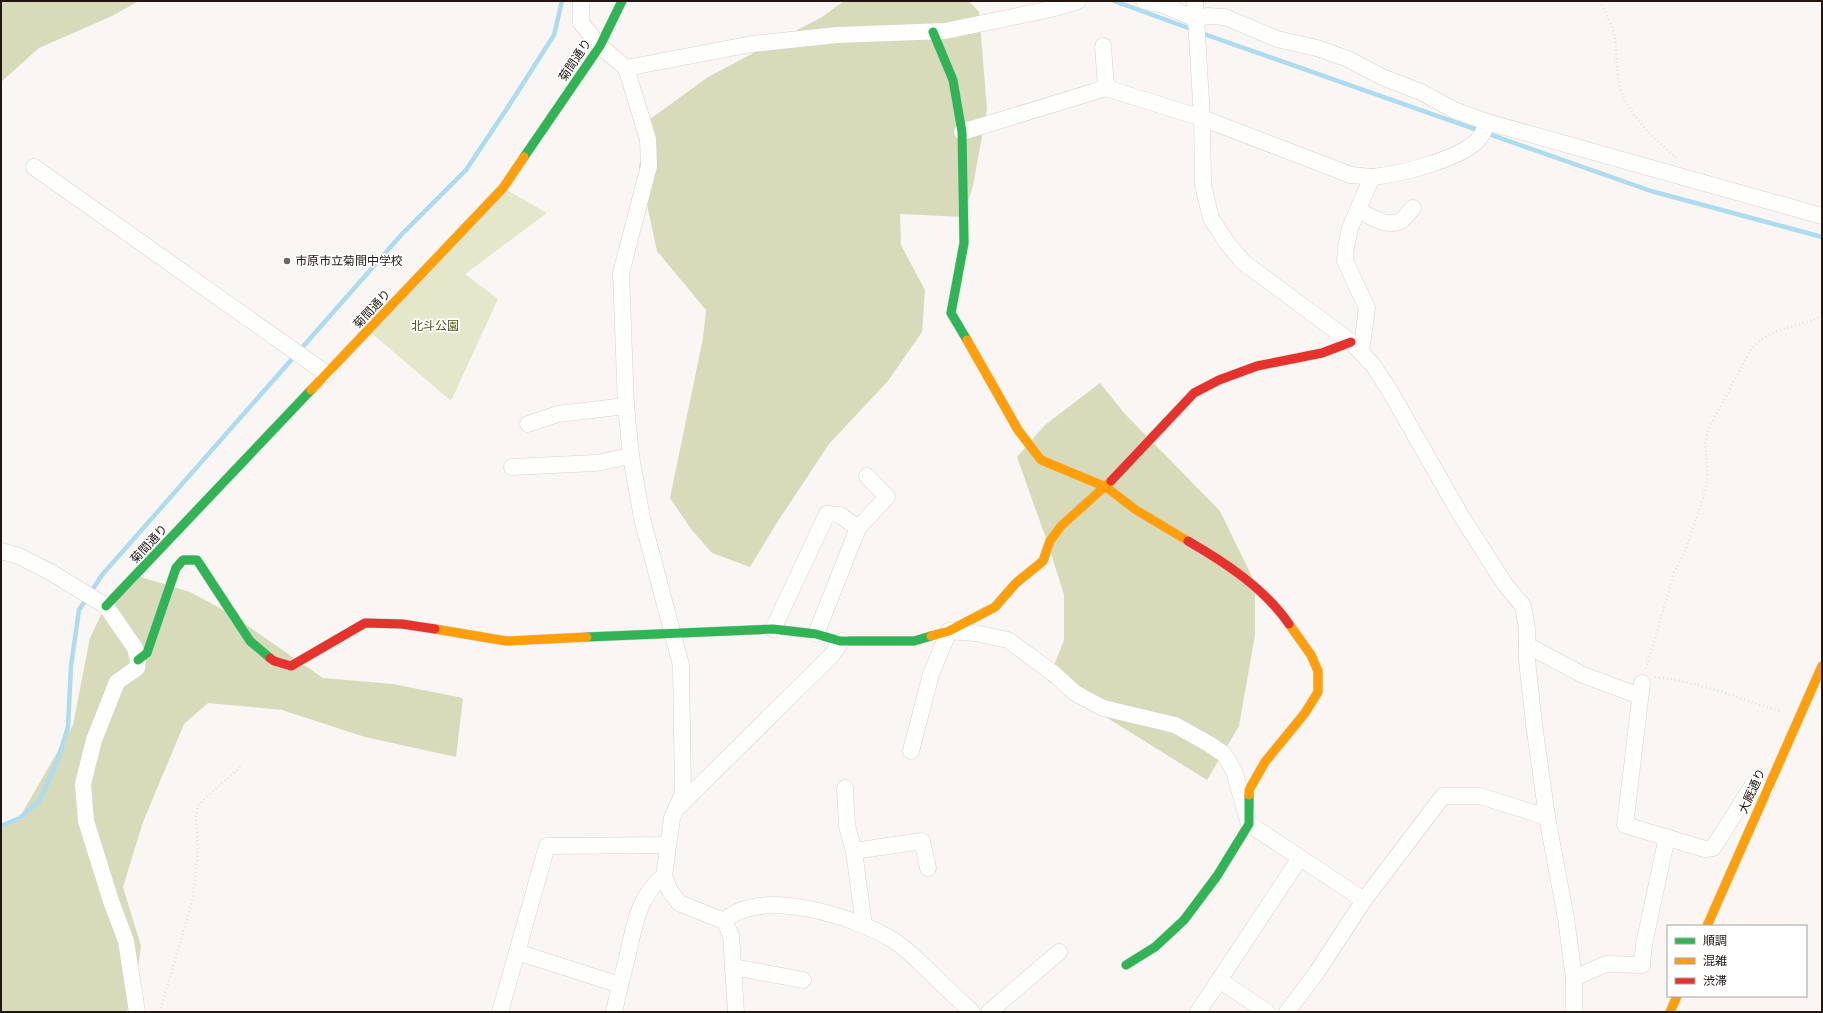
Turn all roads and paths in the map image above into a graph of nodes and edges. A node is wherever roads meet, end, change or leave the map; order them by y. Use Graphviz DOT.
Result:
graph roads {
  1 [pos="581,1"];
  2 [pos="622,1"];
  3 [pos="1078,1"];
  4 [pos="1144,1"];
  5 [pos="1195,1"];
  6 [pos="1600,1"];
  7 [pos="1196,19"];
  8 [pos="933,32"];
  9 [pos="600,46"];
  10 [pos="1103,46"];
  11 [pos="626,68"];
  12 [pos="1106,88"];
  13 [pos="1202,118"];
  14 [pos="1486,122"];
  15 [pos="962,132"];
  16 [pos="34,167"];
  17 [pos="1372,177"];
  18 [pos="1684,177"];
  19 [pos="1413,208"];
  20 [pos="1358,210"];
  21 [pos="1822,216"];
  22 [pos="1822,316"];
  23 [pos="1356,347"];
  24 [pos="327,374"];
  25 [pos="626,406"];
  26 [pos="528,424"];
  27 [pos="631,456"];
  28 [pos="512,467"];
  29 [pos="868,476"];
  30 [pos="1106,487"];
  31 [pos="858,528"];
  32 [pos="1,550"];
  33 [pos="106,606"];
  34 [pos="773,629"];
  35 [pos="949,631"];
  36 [pos="673,632"];
  37 [pos="816,634"];
  38 [pos="842,641"];
  39 [pos="1527,645"];
  40 [pos="138,660"];
  41 [pos="1822,666"];
  42 [pos="1641,689"];
  43 [pos="1798,718"];
  44 [pos="911,751"];
  45 [pos="241,766"];
  46 [pos="845,788"];
  47 [pos="1766,790"];
  48 [pos="676,809"];
  49 [pos="1547,817"];
  50 [pos="1249,824"];
  51 [pos="1667,838"];
  52 [pos="668,845"];
  53 [pos="854,851"];
  54 [pos="1300,858"];
  55 [pos="928,868"];
  56 [pos="664,876"];
  57 [pos="1364,900"];
  58 [pos="724,921"];
  59 [pos="1707,925"];
  60 [pos="864,926"];
  61 [pos="517,952"];
  62 [pos="1059,952"];
  63 [pos="1126,965"];
  64 [pos="733,967"];
  65 [pos="1574,978"];
  66 [pos="803,980"];
  67 [pos="1219,980"];
  68 [pos="620,985"];
  69 [pos="1677,997"];
  70 [pos="138,1012"];
  71 [pos="160,1012"];
  72 [pos="500,1012"];
  73 [pos="614,1012"];
  74 [pos="737,1012"];
  75 [pos="972,1012"];
  76 [pos="989,1012"];
  77 [pos="1198,1012"];
  78 [pos="1267,1012"];
  79 [pos="1287,1012"];
  80 [pos="1574,1012"];
  81 [pos="1670,1012"];
  1 -- 9 [label="street"];
  2 -- 9 [label="street, 菊間通り"];
  3 -- 8 [label="street"];
  4 -- 7 [label="street"];
  5 -- 7 [label="street"];
  6 -- 18 [label="path"];
  7 -- 13 [label="street"];
  7 -- 14 [label="street"];
  8 -- 11 [label="street"];
  8 -- 15 [label="street"];
  9 -- 11 [label="street"];
  9 -- 24 [label="street, 菊間通り"];
  10 -- 12 [label="street"];
  11 -- 25 [label="street"];
  12 -- 13 [label="street"];
  12 -- 15 [label="street"];
  13 -- 17 [label="street"];
  13 -- 23 [label="street"];
  14 -- 17 [label="street"];
  14 -- 18 [label="street"];
  15 -- 30 [label="street"];
  16 -- 24 [label="street"];
  17 -- 20 [label="street"];
  18 -- 21 [label="street"];
  19 -- 20 [label="street"];
  20 -- 23 [label="street"];
  22 -- 42 [label="path"];
  23 -- 30 [label="street"];
  23 -- 39 [label="street"];
  24 -- 33 [label="street, 菊間通り"];
  25 -- 26 [label="street"];
  25 -- 27 [label="street"];
  27 -- 28 [label="street"];
  27 -- 36 [label="street"];
  29 -- 31 [label="street"];
  30 -- 35 [label="street"];
  30 -- 50 [label="street"];
  31 -- 34 [label="street"];
  31 -- 37 [label="street"];
  32 -- 33 [label="street"];
  33 -- 40 [label="street"];
  34 -- 36 [label="street"];
  34 -- 37 [label="street"];
  35 -- 38 [label="street"];
  35 -- 44 [label="street"];
  35 -- 50 [label="street"];
  36 -- 40 [label="street"];
  36 -- 48 [label="street"];
  37 -- 38 [label="street"];
  38 -- 48 [label="street"];
  39 -- 42 [label="street"];
  39 -- 49 [label="street"];
  40 -- 70 [label="street"];
  41 -- 43 [label="street, 大厩通り"];
  42 -- 43 [label="path"];
  42 -- 51 [label="street"];
  43 -- 47 [label="street, 大厩通り"];
  45 -- 71 [label="path"];
  46 -- 53 [label="street"];
  47 -- 51 [label="street"];
  47 -- 59 [label="street, 大厩通り"];
  48 -- 52 [label="street"];
  49 -- 57 [label="street"];
  49 -- 65 [label="street"];
  50 -- 54 [label="street"];
  50 -- 63 [label="street"];
  51 -- 65 [label="street"];
  52 -- 56 [label="street"];
  52 -- 61 [label="street"];
  53 -- 55 [label="street"];
  53 -- 60 [label="street"];
  54 -- 57 [label="street"];
  54 -- 67 [label="street"];
  56 -- 58 [label="street"];
  56 -- 68 [label="street"];
  57 -- 79 [label="street"];
  58 -- 60 [label="street"];
  58 -- 64 [label="street"];
  60 -- 75 [label="street"];
  61 -- 68 [label="street"];
  61 -- 72 [label="street"];
  62 -- 76 [label="street"];
  64 -- 66 [label="street"];
  64 -- 74 [label="street"];
  65 -- 80 [label="street"];
  67 -- 77 [label="street"];
  67 -- 78 [label="street"];
  68 -- 73 [label="street"];
  69 -- 81 [label="street"];
}
